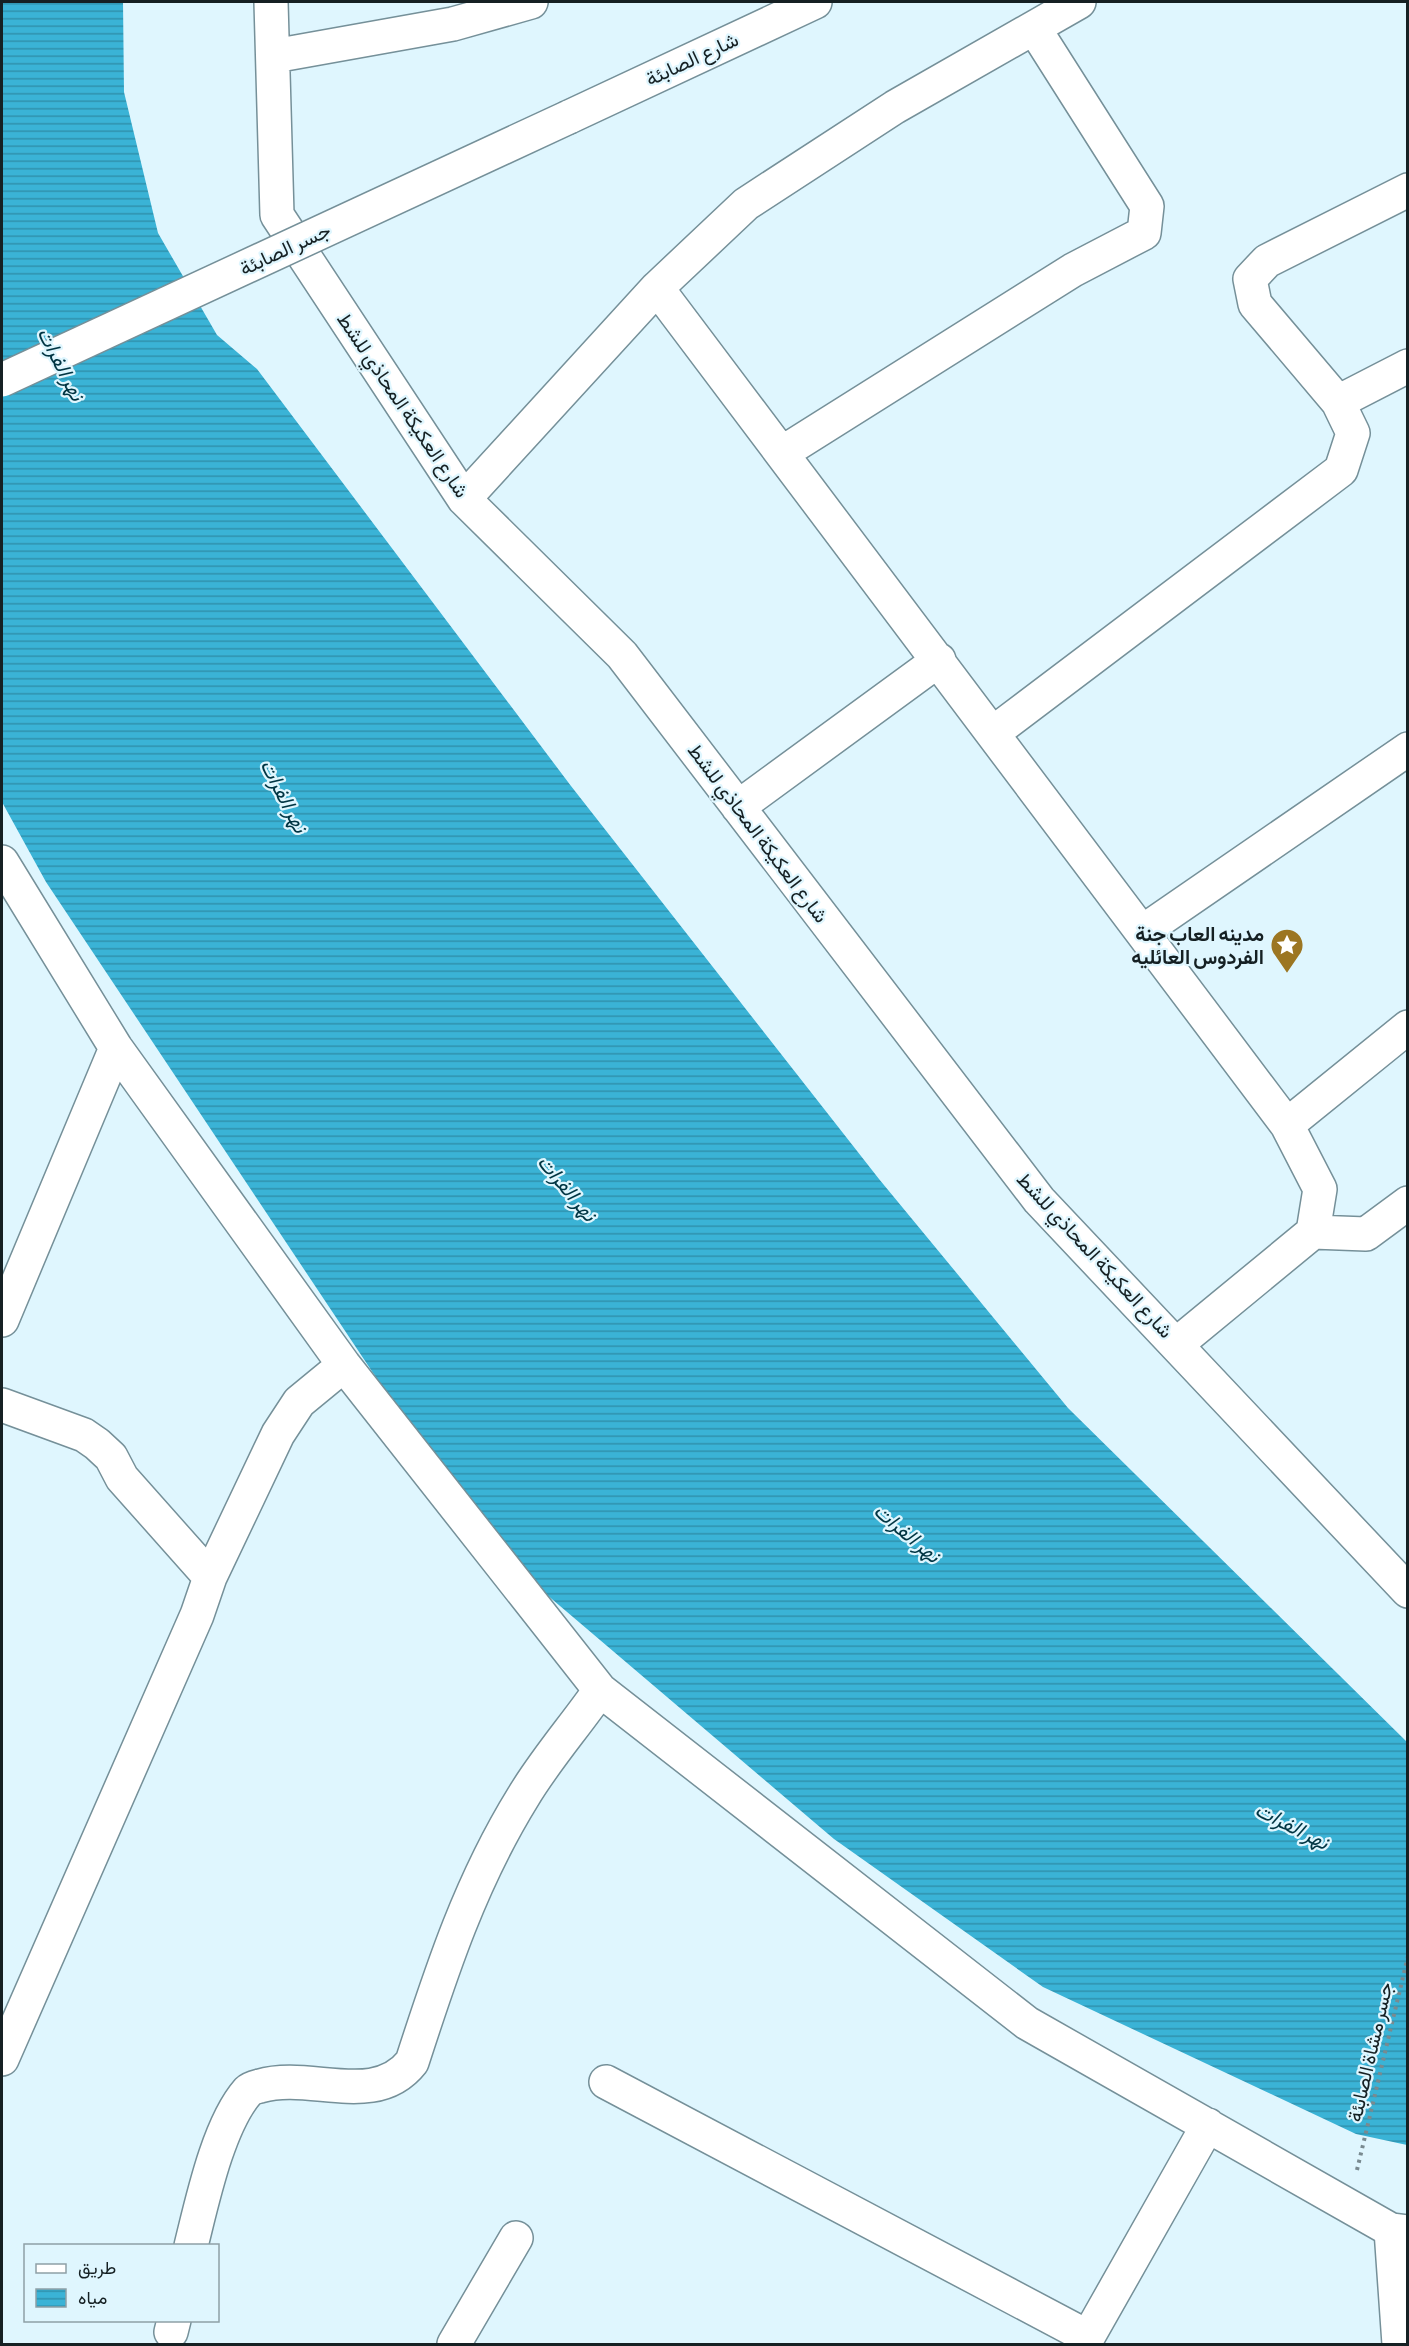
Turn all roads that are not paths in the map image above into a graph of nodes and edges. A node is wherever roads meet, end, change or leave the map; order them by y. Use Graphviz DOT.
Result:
graph roads {
  1 [pos="271,2"];
  2 [pos="531,2"];
  3 [pos="815,2"];
  4 [pos="1079,2"];
  5 [pos="1034,28"];
  6 [pos="274,56"];
  7 [pos="569,117"];
  8 [pos="1407,190"];
  9 [pos="657,288"];
  10 [pos="1407,366"];
  11 [pos="2,380"];
  12 [pos="1338,402"];
  13 [pos="782,453"];
  14 [pos="464,499"];
  15 [pos="939,660"];
  16 [pos="993,733"];
  17 [pos="1407,749"];
  18 [pos="738,807"];
  19 [pos="2,862"];
  20 [pos="1142,932"];
  21 [pos="1407,1028"];
  22 [pos="116,1048"];
  23 [pos="1287,1125"];
  24 [pos="1407,1203"];
  25 [pos="1313,1232"];
  26 [pos="2,1320"];
  27 [pos="1177,1344"];
  28 [pos="344,1365"];
  29 [pos="2,1405"];
  30 [pos="210,1576"];
  31 [pos="1407,1591"];
  32 [pos="600,1690"];
  33 [pos="2,2059"];
  34 [pos="606,2082"];
  35 [pos="1208,2125"];
  36 [pos="1399,2231"];
  37 [pos="516,2238"];
  38 [pos="191,2244"];
  39 [pos="1086,2341"];
  40 [pos="454,2344"];
  41 [pos="1399,2344"];
  1 -- 6 [label="street, شارع العكيكة المحاذي للشط"];
  2 -- 6 [label="street"];
  3 -- 7 [label="street, شارع الصابئة"];
  4 -- 5 [label="street"];
  5 -- 9 [label="street"];
  5 -- 13 [label="street"];
  6 -- 14 [label="street, شارع العكيكة المحاذي للشط"];
  7 -- 11 [label="street, جسر الصابئة, bridge"];
  8 -- 12 [label="street"];
  9 -- 13 [label="street"];
  9 -- 14 [label="street"];
  10 -- 12 [label="street"];
  12 -- 16 [label="street"];
  13 -- 15 [label="street"];
  14 -- 18 [label="street, شارع العكيكة المحاذي للشط"];
  15 -- 16 [label="street"];
  15 -- 18 [label="street"];
  16 -- 20 [label="street"];
  17 -- 20 [label="street"];
  18 -- 27 [label="street, شارع العكيكة المحاذي للشط"];
  19 -- 22 [label="street"];
  20 -- 23 [label="street"];
  21 -- 23 [label="street"];
  22 -- 26 [label="street"];
  22 -- 28 [label="street"];
  23 -- 25 [label="street"];
  24 -- 25 [label="street"];
  25 -- 27 [label="street"];
  27 -- 31 [label="street, شارع العكيكة المحاذي للشط"];
  28 -- 30 [label="street"];
  28 -- 32 [label="street"];
  29 -- 30 [label="street"];
  30 -- 33 [label="street"];
  32 -- 35 [label="street"];
  32 -- 38 [label="street"];
  34 -- 39 [label="street"];
  35 -- 36 [label="street"];
  35 -- 39 [label="street"];
  36 -- 41 [label="street"];
  37 -- 40 [label="street"];
}
